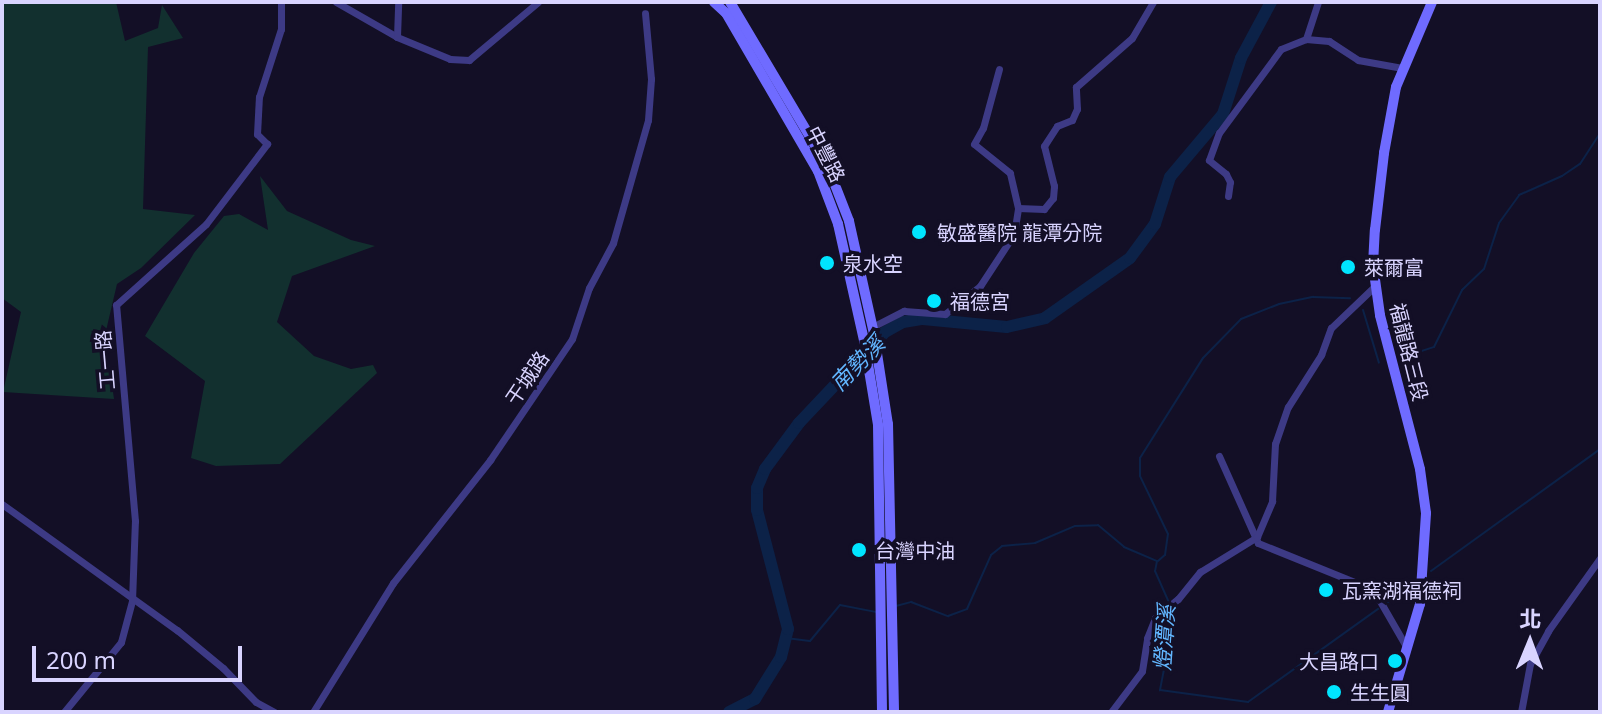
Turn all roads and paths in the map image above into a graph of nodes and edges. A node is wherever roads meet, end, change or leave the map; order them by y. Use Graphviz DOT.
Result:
graph roads {
  1 [pos="281,2"];
  2 [pos="336,2"];
  3 [pos="398,2"];
  4 [pos="538,2"];
  5 [pos="714,2"];
  6 [pos="730,2"];
  7 [pos="1153,2"];
  8 [pos="1318,2"];
  9 [pos="1432,2"];
  10 [pos="645,13"];
  11 [pos="397,37"];
  12 [pos="1306,39"];
  13 [pos="1402,68"];
  14 [pos="999,69"];
  15 [pos="1228,196"];
  16 [pos="1018,208"];
  17 [pos="1375,286"];
  18 [pos="868,333"];
  19 [pos="1219,456"];
  20 [pos="2,504"];
  21 [pos="1257,537"];
  22 [pos="885,551"];
  23 [pos="1600,558"];
  24 [pos="132,601"];
  25 [pos="1408,650"];
  26 [pos="64,712"];
  27 [pos="274,712"];
  28 [pos="313,712"];
  29 [pos="882,712"];
  30 [pos="894,712"];
  31 [pos="1111,712"];
  32 [pos="1388,712"];
  33 [pos="1521,712"];
  1 -- 24 [label="street, 工一路"];
  2 -- 11 [label="street"];
  3 -- 11 [label="street"];
  4 -- 11 [label="street"];
  5 -- 18 [label="main road, 中豐路"];
  6 -- 18 [label="main road, 中豐路"];
  7 -- 16 [label="street"];
  8 -- 12 [label="street"];
  9 -- 13 [label="main road, 福龍路三段"];
  10 -- 28 [label="street, 干城路"];
  12 -- 13 [label="street"];
  12 -- 15 [label="street"];
  13 -- 17 [label="main road, 福龍路三段"];
  14 -- 16 [label="street"];
  16 -- 18 [label="street"];
  17 -- 21 [label="street"];
  17 -- 25 [label="main road, 福龍路三段"];
  18 -- 22 [label="main road"];
  18 -- 22 [label="main road"];
  19 -- 21 [label="street"];
  20 -- 24 [label="street"];
  21 -- 25 [label="street"];
  21 -- 31 [label="street"];
  22 -- 29 [label="main road"];
  22 -- 30 [label="main road"];
  23 -- 33 [label="street"];
  24 -- 26 [label="street, 工一路"];
  24 -- 27 [label="street"];
  25 -- 32 [label="main road, 福龍路三段"];
}
